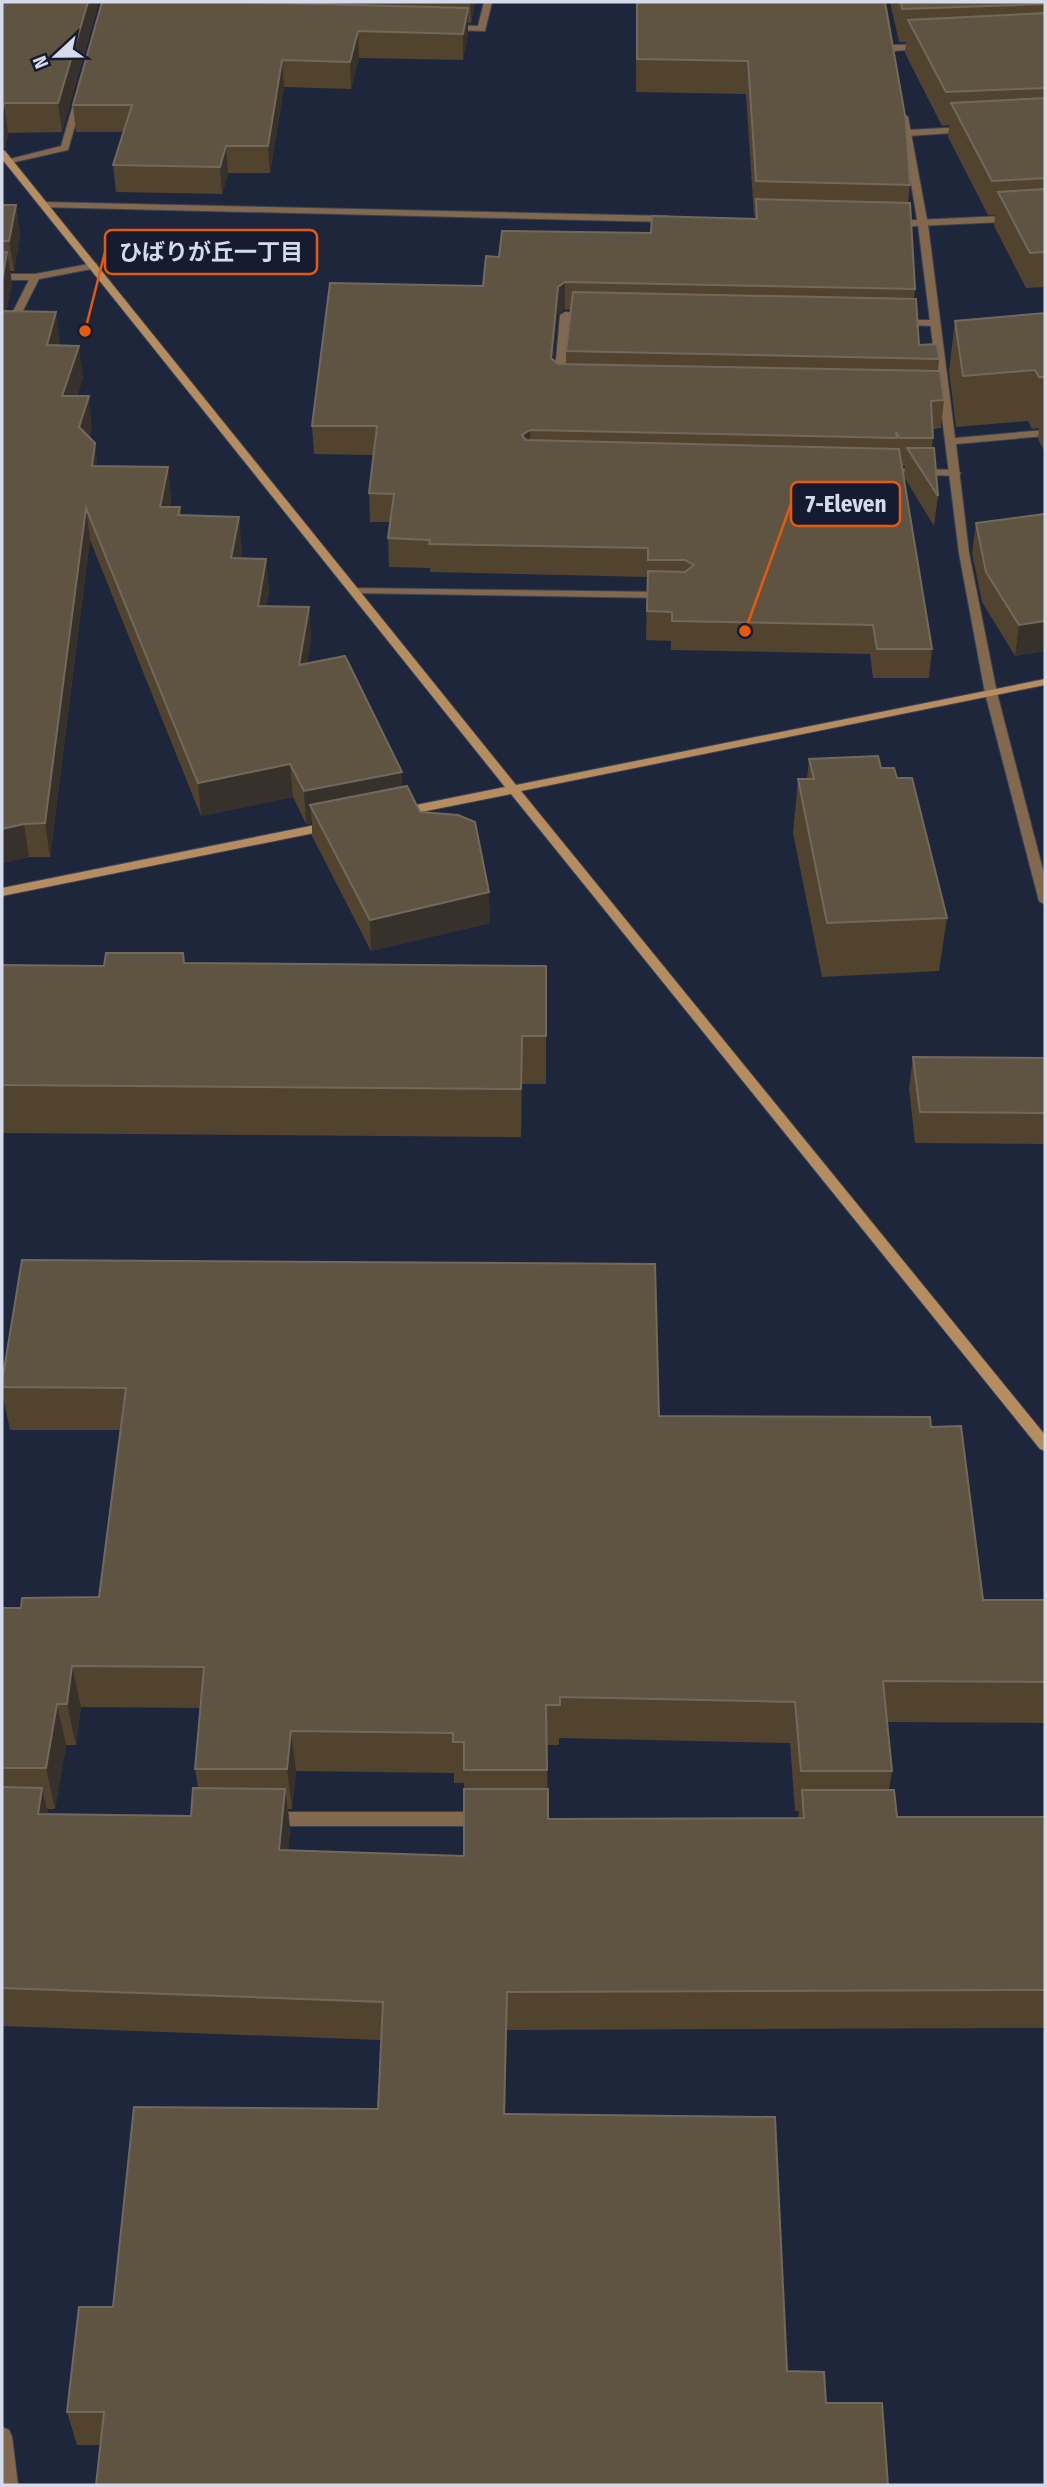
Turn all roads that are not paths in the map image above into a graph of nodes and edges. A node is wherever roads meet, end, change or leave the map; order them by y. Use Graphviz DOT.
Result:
graph roads {
  1 [pos="488,2"];
  2 [pos="441,28"];
  3 [pos="890,36"];
  4 [pos="934,46"];
  5 [pos="893,48"];
  6 [pos="895,60"];
  7 [pos="83,83"];
  8 [pos="903,109"];
  9 [pos="976,130"];
  10 [pos="907,134"];
  11 [pos="6,157"];
  12 [pos="44,205"];
  13 [pos="1045,218"];
  14 [pos="686,219"];
  15 [pos="881,224"];
  16 [pos="923,225"];
  17 [pos="94,266"];
  18 [pos="2,277"];
  19 [pos="35,277"];
  20 [pos="592,316"];
  21 [pos="894,322"];
  22 [pos="935,323"];
  23 [pos="2,342"];
  24 [pos="572,386"];
  25 [pos="929,393"];
  26 [pos="943,394"];
  27 [pos="1045,433"];
  28 [pos="952,441"];
  29 [pos="874,471"];
  30 [pos="956,473"];
  31 [pos="355,592"];
  32 [pos="684,595"];
  33 [pos="1045,682"];
  34 [pos="991,693"];
  35 [pos="513,789"];
  36 [pos="393,814"];
  37 [pos="339,825"];
  38 [pos="1042,874"];
  39 [pos="2,892"];
  40 [pos="1045,901"];
  41 [pos="1045,1445"];
  42 [pos="252,1819"];
  43 [pos="503,1819"];
  44 [pos="2,2437"];
  45 [pos="8,2485"];
  1 -- 2 [label="street"];
  3 -- 5 [label="street"];
  4 -- 5 [label="street"];
  5 -- 6 [label="street"];
  7 -- 11 [label="street"];
  8 -- 10 [label="street"];
  9 -- 10 [label="street"];
  10 -- 16 [label="street"];
  11 -- 12 [label="street"];
  12 -- 14 [label="street"];
  12 -- 17 [label="street"];
  13 -- 16 [label="street"];
  15 -- 16 [label="street"];
  16 -- 22 [label="street"];
  17 -- 19 [label="street"];
  17 -- 31 [label="street"];
  18 -- 19 [label="street"];
  19 -- 23 [label="street"];
  20 -- 24 [label="street"];
  21 -- 22 [label="street"];
  22 -- 26 [label="street"];
  25 -- 26 [label="street"];
  26 -- 28 [label="street"];
  27 -- 28 [label="street"];
  28 -- 30 [label="street"];
  29 -- 30 [label="street"];
  30 -- 34 [label="street"];
  31 -- 32 [label="street"];
  31 -- 35 [label="street"];
  33 -- 34 [label="street"];
  34 -- 35 [label="street"];
  34 -- 38 [label="street"];
  35 -- 36 [label="street"];
  35 -- 41 [label="street"];
  37 -- 39 [label="street"];
  38 -- 40 [label="street"];
  42 -- 43 [label="street"];
  44 -- 45 [label="street"];
}
